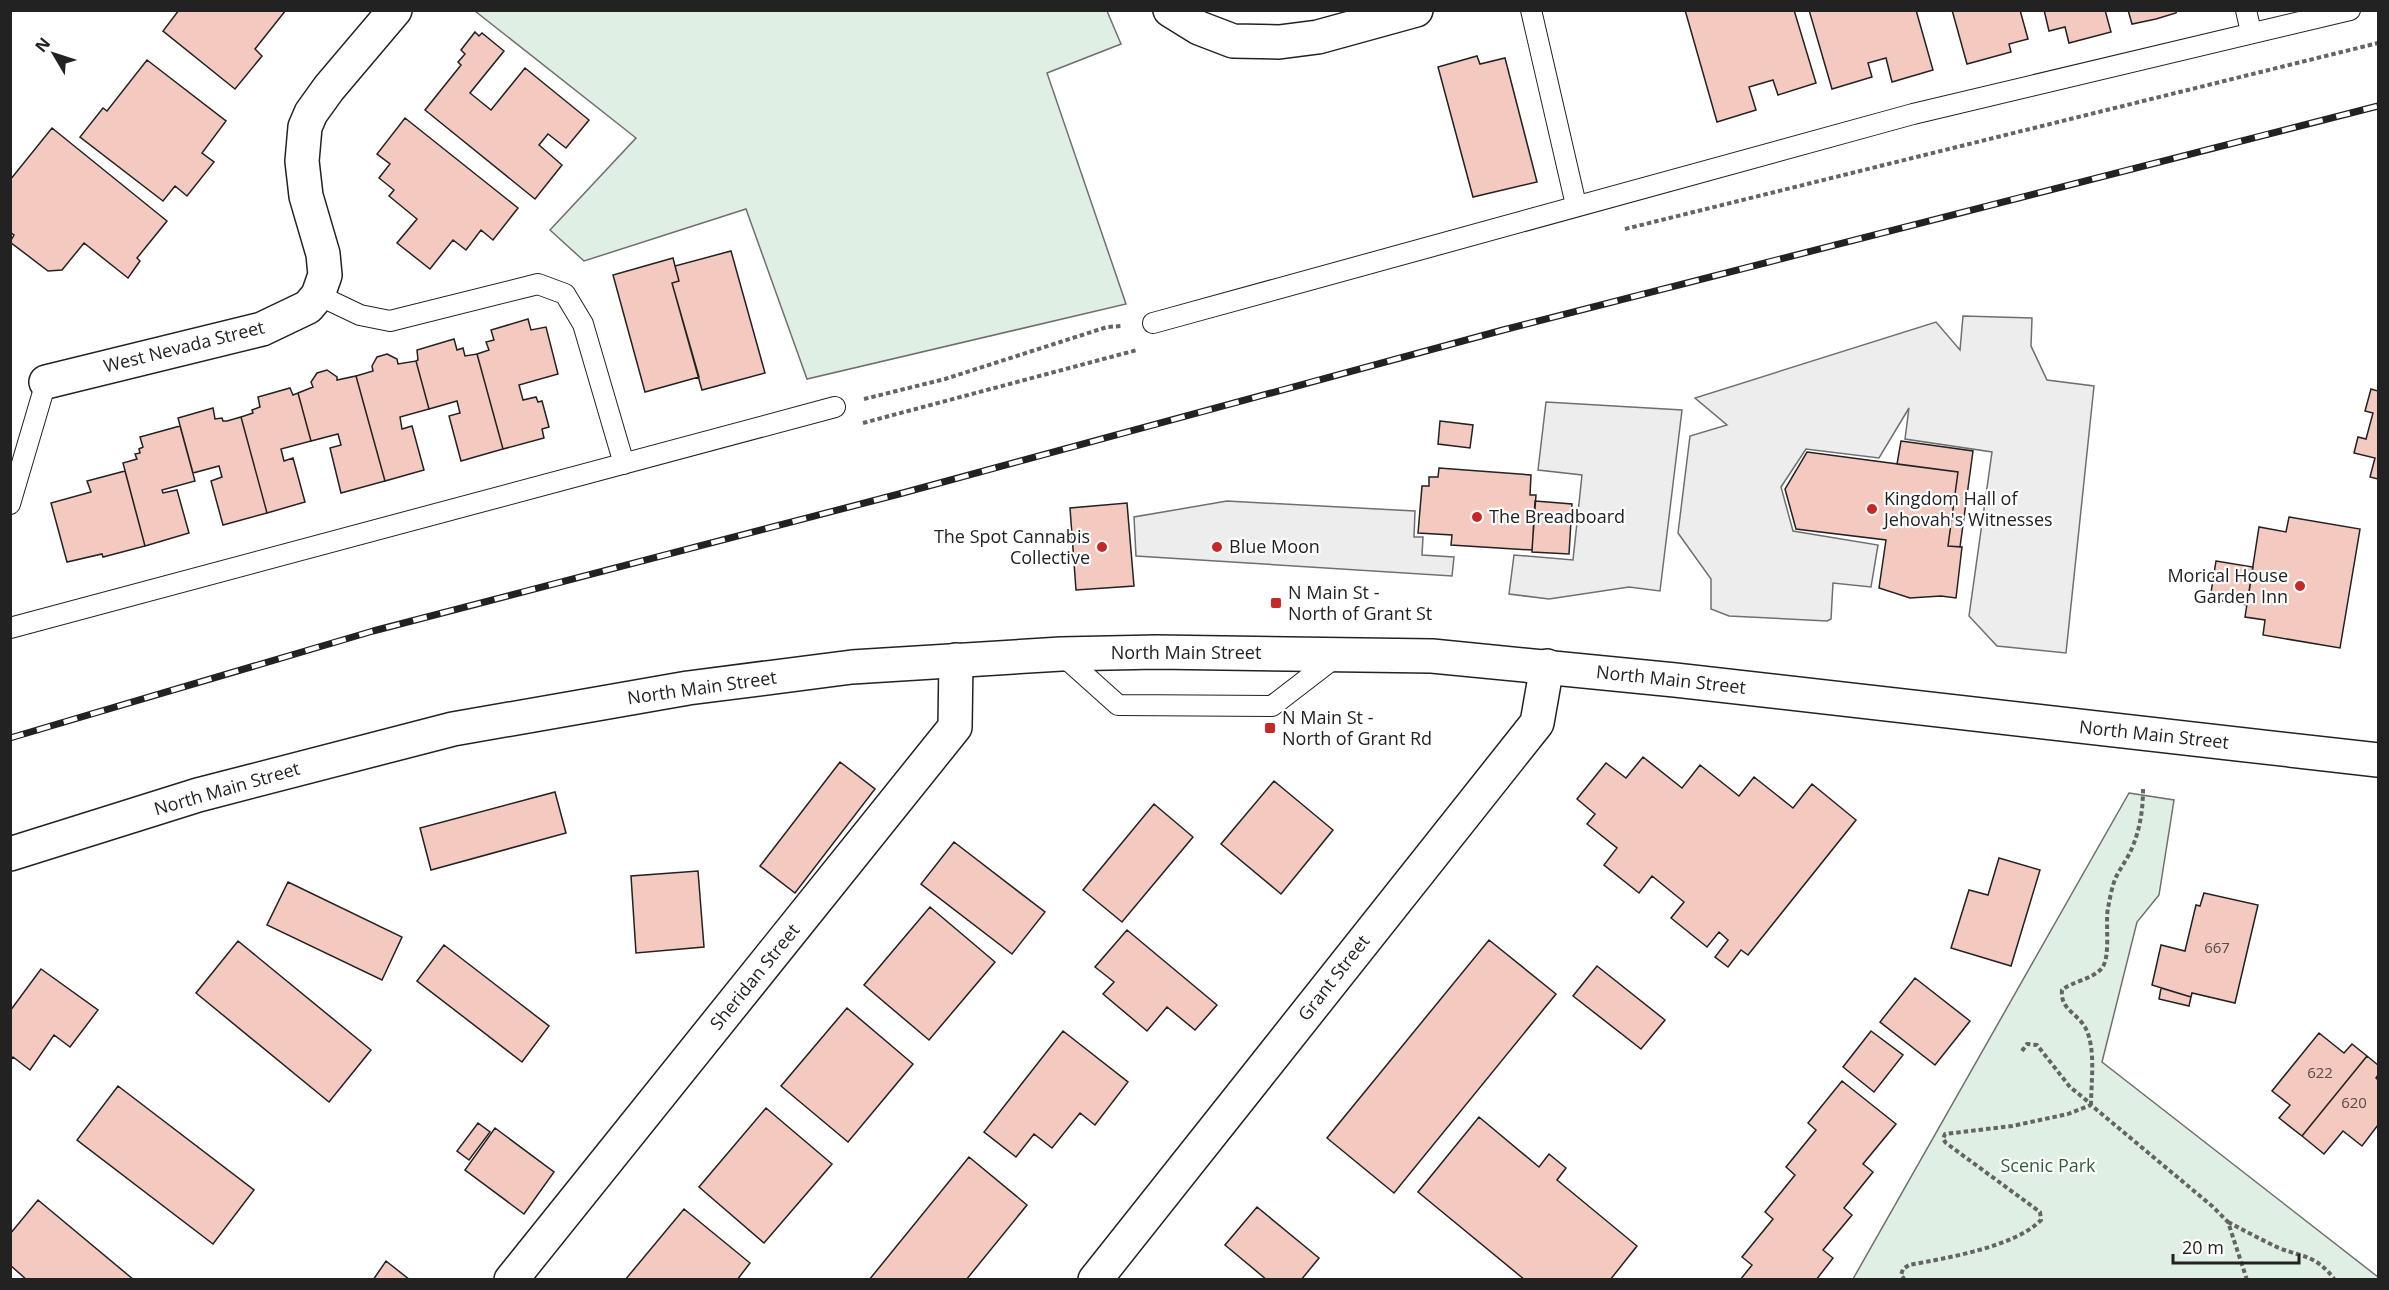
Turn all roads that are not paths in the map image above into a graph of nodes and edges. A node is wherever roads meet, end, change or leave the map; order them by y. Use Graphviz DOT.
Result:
graph roads {
  1 [pos="395,10"];
  2 [pos="1170,10"];
  3 [pos="1416,10"];
  4 [pos="1531,10"];
  5 [pos="2246,10"];
  6 [pos="2350,10"];
  7 [pos="2251,32"];
  8 [pos="1576,205"];
  9 [pos="318,296"];
  10 [pos="1153,323"];
  11 [pos="46,382"];
  12 [pos="835,407"];
  13 [pos="624,464"];
  14 [pos="10,504"];
  15 [pos="10,628"];
  16 [pos="1061,654"];
  17 [pos="1339,654"];
  18 [pos="956,660"];
  19 [pos="1547,666"];
  20 [pos="2379,760"];
  21 [pos="10,854"];
  22 [pos="512,1280"];
  23 [pos="1095,1280"];
  1 -- 9 [label="street"];
  2 -- 3 [label="street"];
  4 -- 8 [label="lane"];
  5 -- 7 [label="lane"];
  6 -- 7 [label="lane"];
  7 -- 8 [label="lane"];
  8 -- 10 [label="lane"];
  9 -- 11 [label="street, West Nevada Street"];
  9 -- 13 [label="lane"];
  11 -- 14 [label="lane"];
  12 -- 13 [label="lane"];
  13 -- 15 [label="lane"];
  16 -- 17 [label="street, North Main Street"];
  16 -- 17 [label="lane"];
  16 -- 18 [label="street, North Main Street"];
  17 -- 19 [label="street, North Main Street"];
  18 -- 21 [label="street, North Main Street"];
  18 -- 22 [label="street, Sheridan Street"];
  19 -- 20 [label="street, North Main Street"];
  19 -- 23 [label="street, Grant Street"];
}
